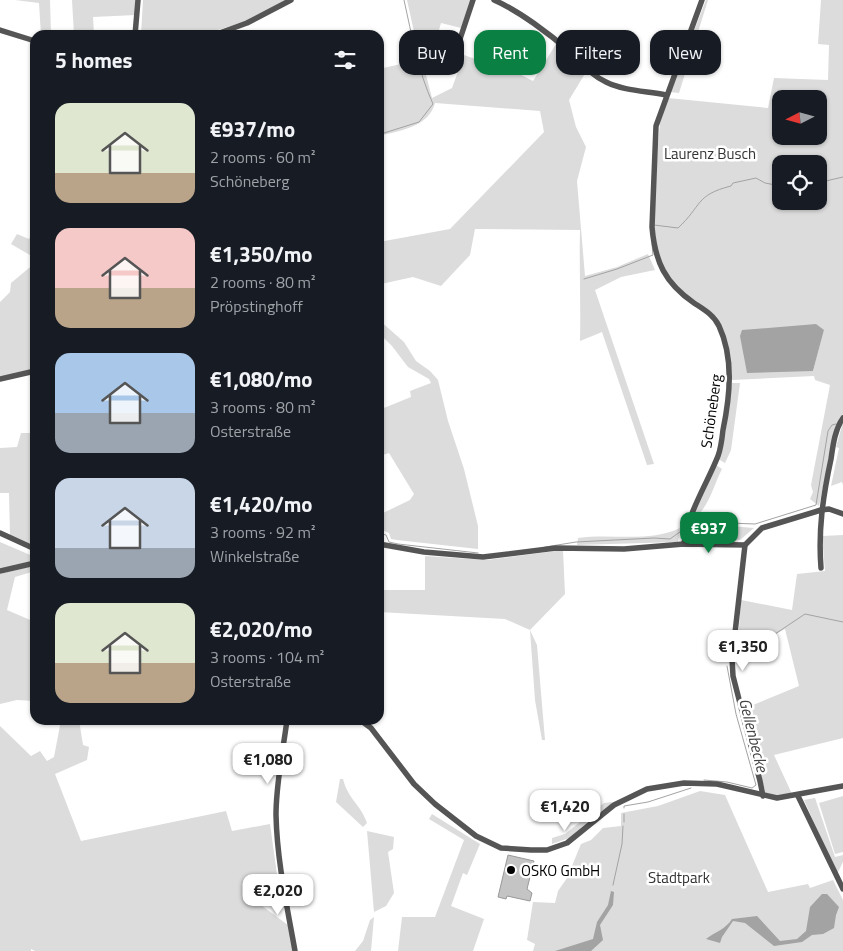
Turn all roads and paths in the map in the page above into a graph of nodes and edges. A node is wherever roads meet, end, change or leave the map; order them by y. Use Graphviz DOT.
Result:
graph roads {
  1 [pos="138,0"];
  2 [pos="291,0"];
  3 [pos="474,0"];
  4 [pos="494,0"];
  5 [pos="702,0"];
  6 [pos="0,30"];
  7 [pos="135,30"];
  8 [pos="228,30"];
  9 [pos="463,30"];
  10 [pos="30,39"];
  11 [pos="666,95"];
  12 [pos="30,372"];
  13 [pos="0,379"];
  14 [pos="843,418"];
  15 [pos="821,510"];
  16 [pos="843,514"];
  17 [pos="0,533"];
  18 [pos="684,544"];
  19 [pos="384,545"];
  20 [pos="745,545"];
  21 [pos="30,547"];
  22 [pos="30,564"];
  23 [pos="821,568"];
  24 [pos="0,571"];
  25 [pos="286,725"];
  26 [pos="368,725"];
  27 [pos="843,786"];
  28 [pos="762,796"];
  29 [pos="798,796"];
  30 [pos="843,876"];
  31 [pos="836,877"];
  32 [pos="843,889"];
  33 [pos="295,951"];
  1 -- 7 [label="street"];
  2 -- 8 [label="street"];
  3 -- 9 [label="street"];
  4 -- 11 [label="street"];
  5 -- 11 [label="street, Schöneberg"];
  6 -- 10 [label="street"];
  11 -- 18 [label="street, Schöneberg"];
  12 -- 13 [label="street"];
  14 -- 15 [label="street"];
  15 -- 16 [label="street"];
  15 -- 20 [label="street"];
  15 -- 23 [label="street"];
  17 -- 21 [label="street"];
  18 -- 19 [label="street"];
  18 -- 20 [label="street"];
  20 -- 28 [label="street"];
  22 -- 24 [label="street"];
  25 -- 33 [label="street"];
  26 -- 28 [label="street"];
  27 -- 29 [label="street"];
  28 -- 29 [label="street"];
  29 -- 31 [label="street"];
  30 -- 31 [label="street"];
  31 -- 32 [label="street"];
}
